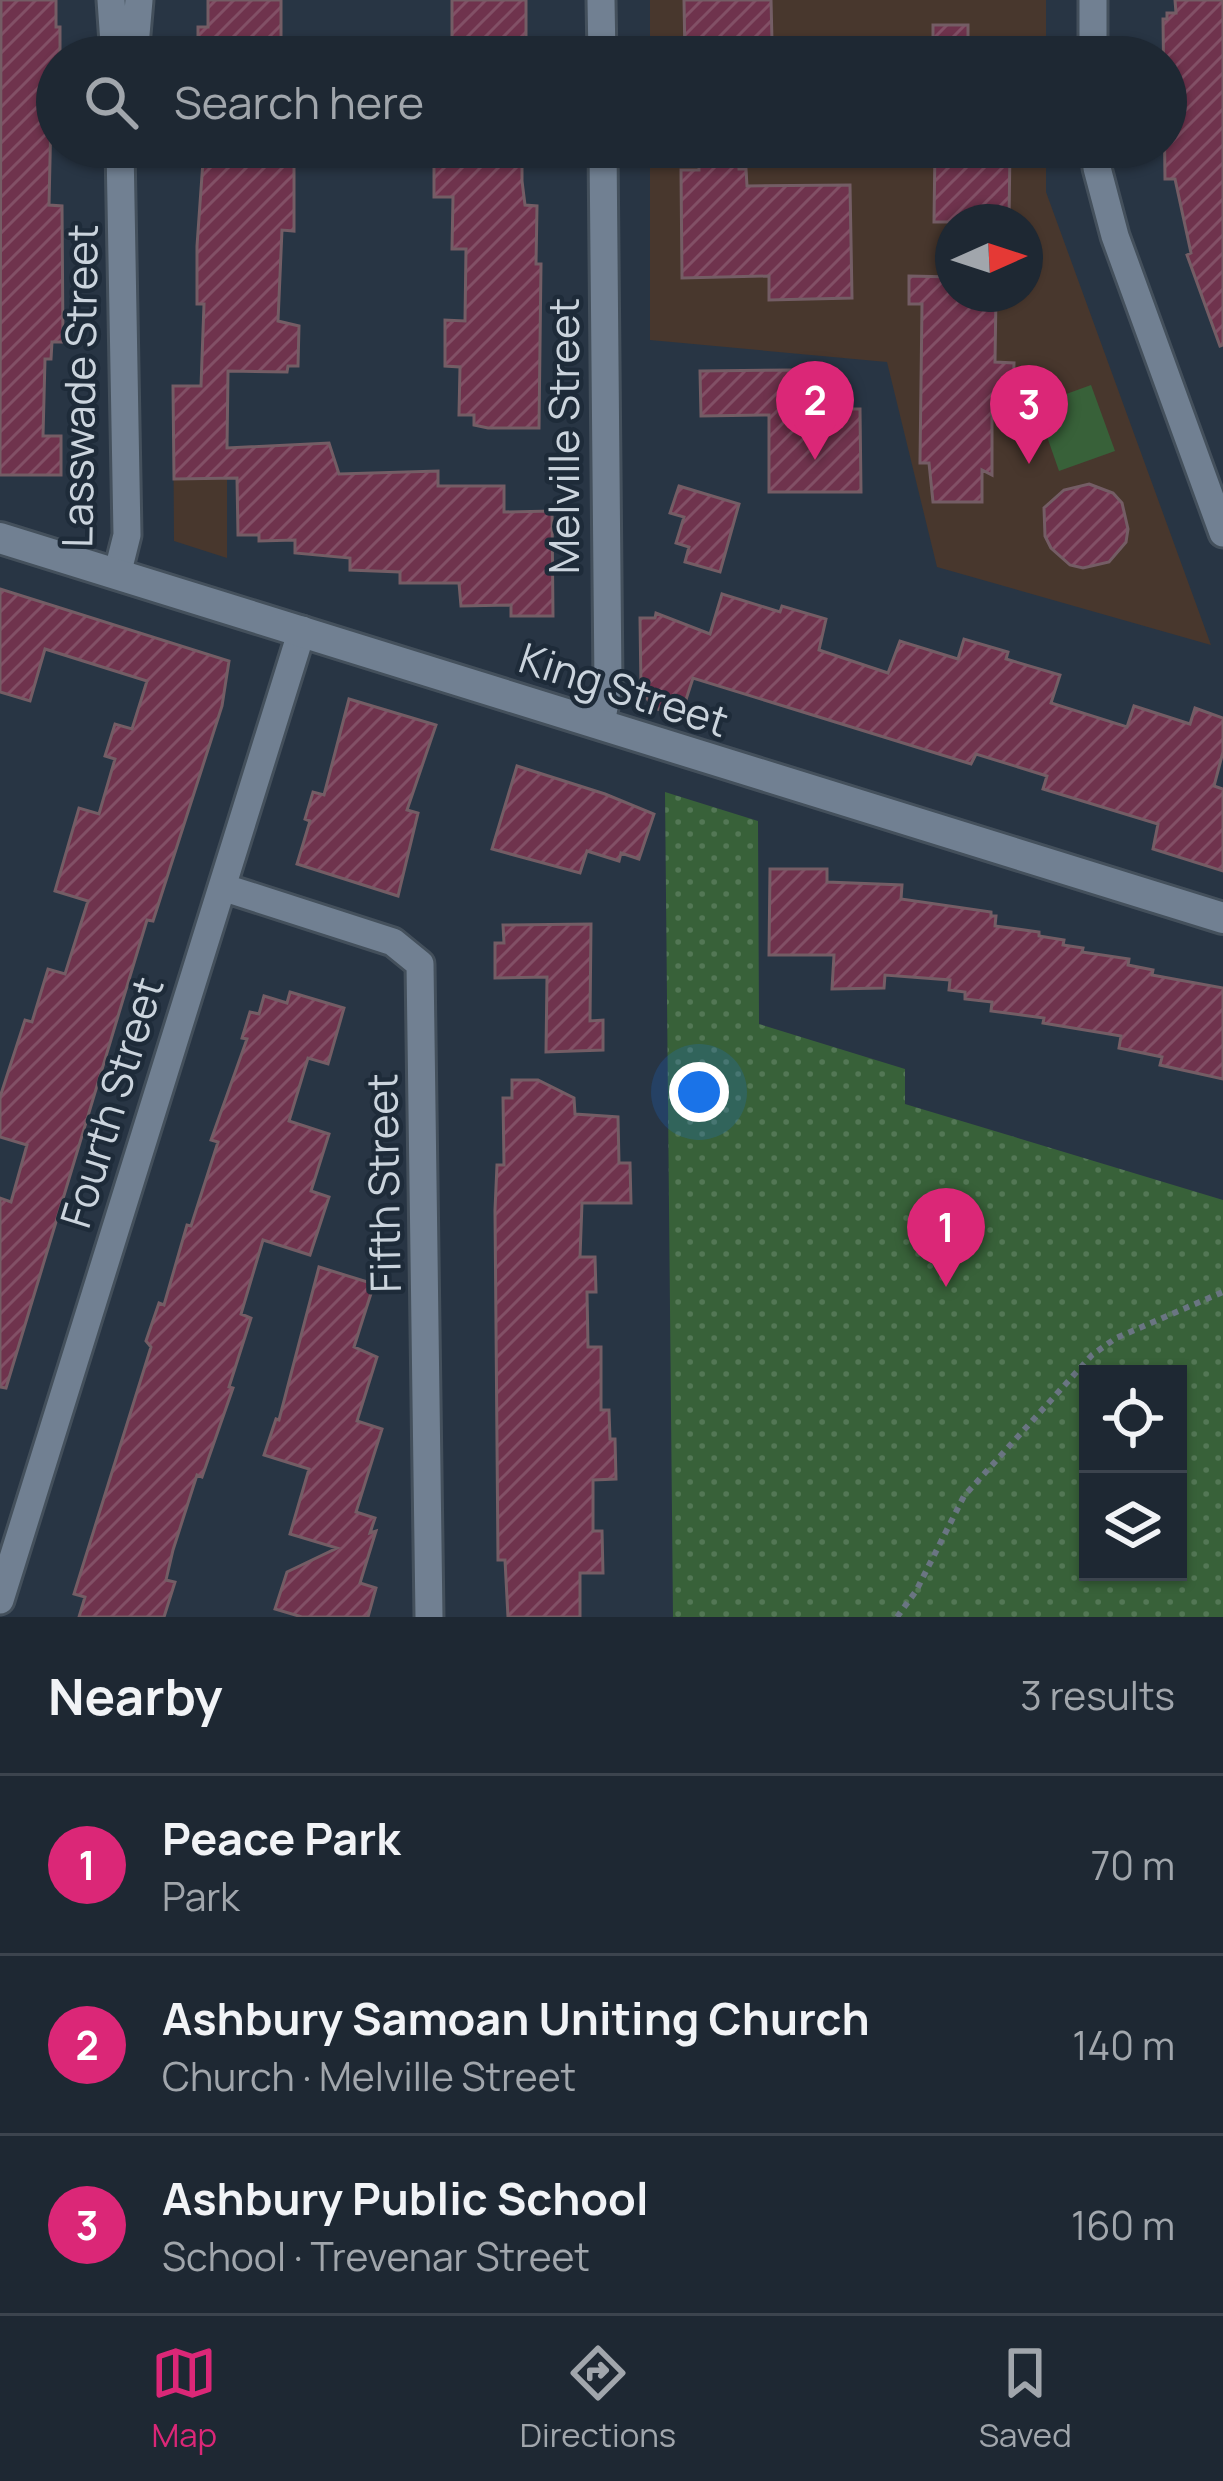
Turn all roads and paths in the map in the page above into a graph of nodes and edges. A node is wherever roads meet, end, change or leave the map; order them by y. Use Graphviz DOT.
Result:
graph roads {
  1 [pos="111,0"];
  2 [pos="139,0"];
  3 [pos="601,0"];
  4 [pos="1093,0"];
  5 [pos="114,36"];
  6 [pos="136,36"];
  7 [pos="602,36"];
  8 [pos="1093,36"];
  9 [pos="124,168"];
  10 [pos="602,168"];
  11 [pos="1097,168"];
  12 [pos="1223,533"];
  13 [pos="0,538"];
  14 [pos="117,575"];
  15 [pos="302,630"];
  16 [pos="601,724"];
  17 [pos="222,887"];
  18 [pos="1223,918"];
  19 [pos="1223,1292"];
  20 [pos="0,1500"];
  21 [pos="28,1509"];
  22 [pos="0,1600"];
  23 [pos="429,1617"];
  24 [pos="898,1617"];
  1 -- 5 [label="street"];
  2 -- 6 [label="street"];
  3 -- 7 [label="street"];
  4 -- 8 [label="street"];
  9 -- 14 [label="street, Lasswade Street"];
  10 -- 16 [label="street, Melville Street"];
  11 -- 12 [label="street"];
  13 -- 14 [label="main road, King Street"];
  14 -- 15 [label="main road, King Street"];
  15 -- 16 [label="main road, King Street"];
  15 -- 17 [label="street, Fourth Street"];
  16 -- 18 [label="main road, King Street"];
  17 -- 21 [label="street, Fourth Street"];
  17 -- 23 [label="street, Fifth Street"];
  19 -- 24 [label="path"];
  20 -- 21 [label="street"];
  21 -- 22 [label="street, Fourth Street"];
}
